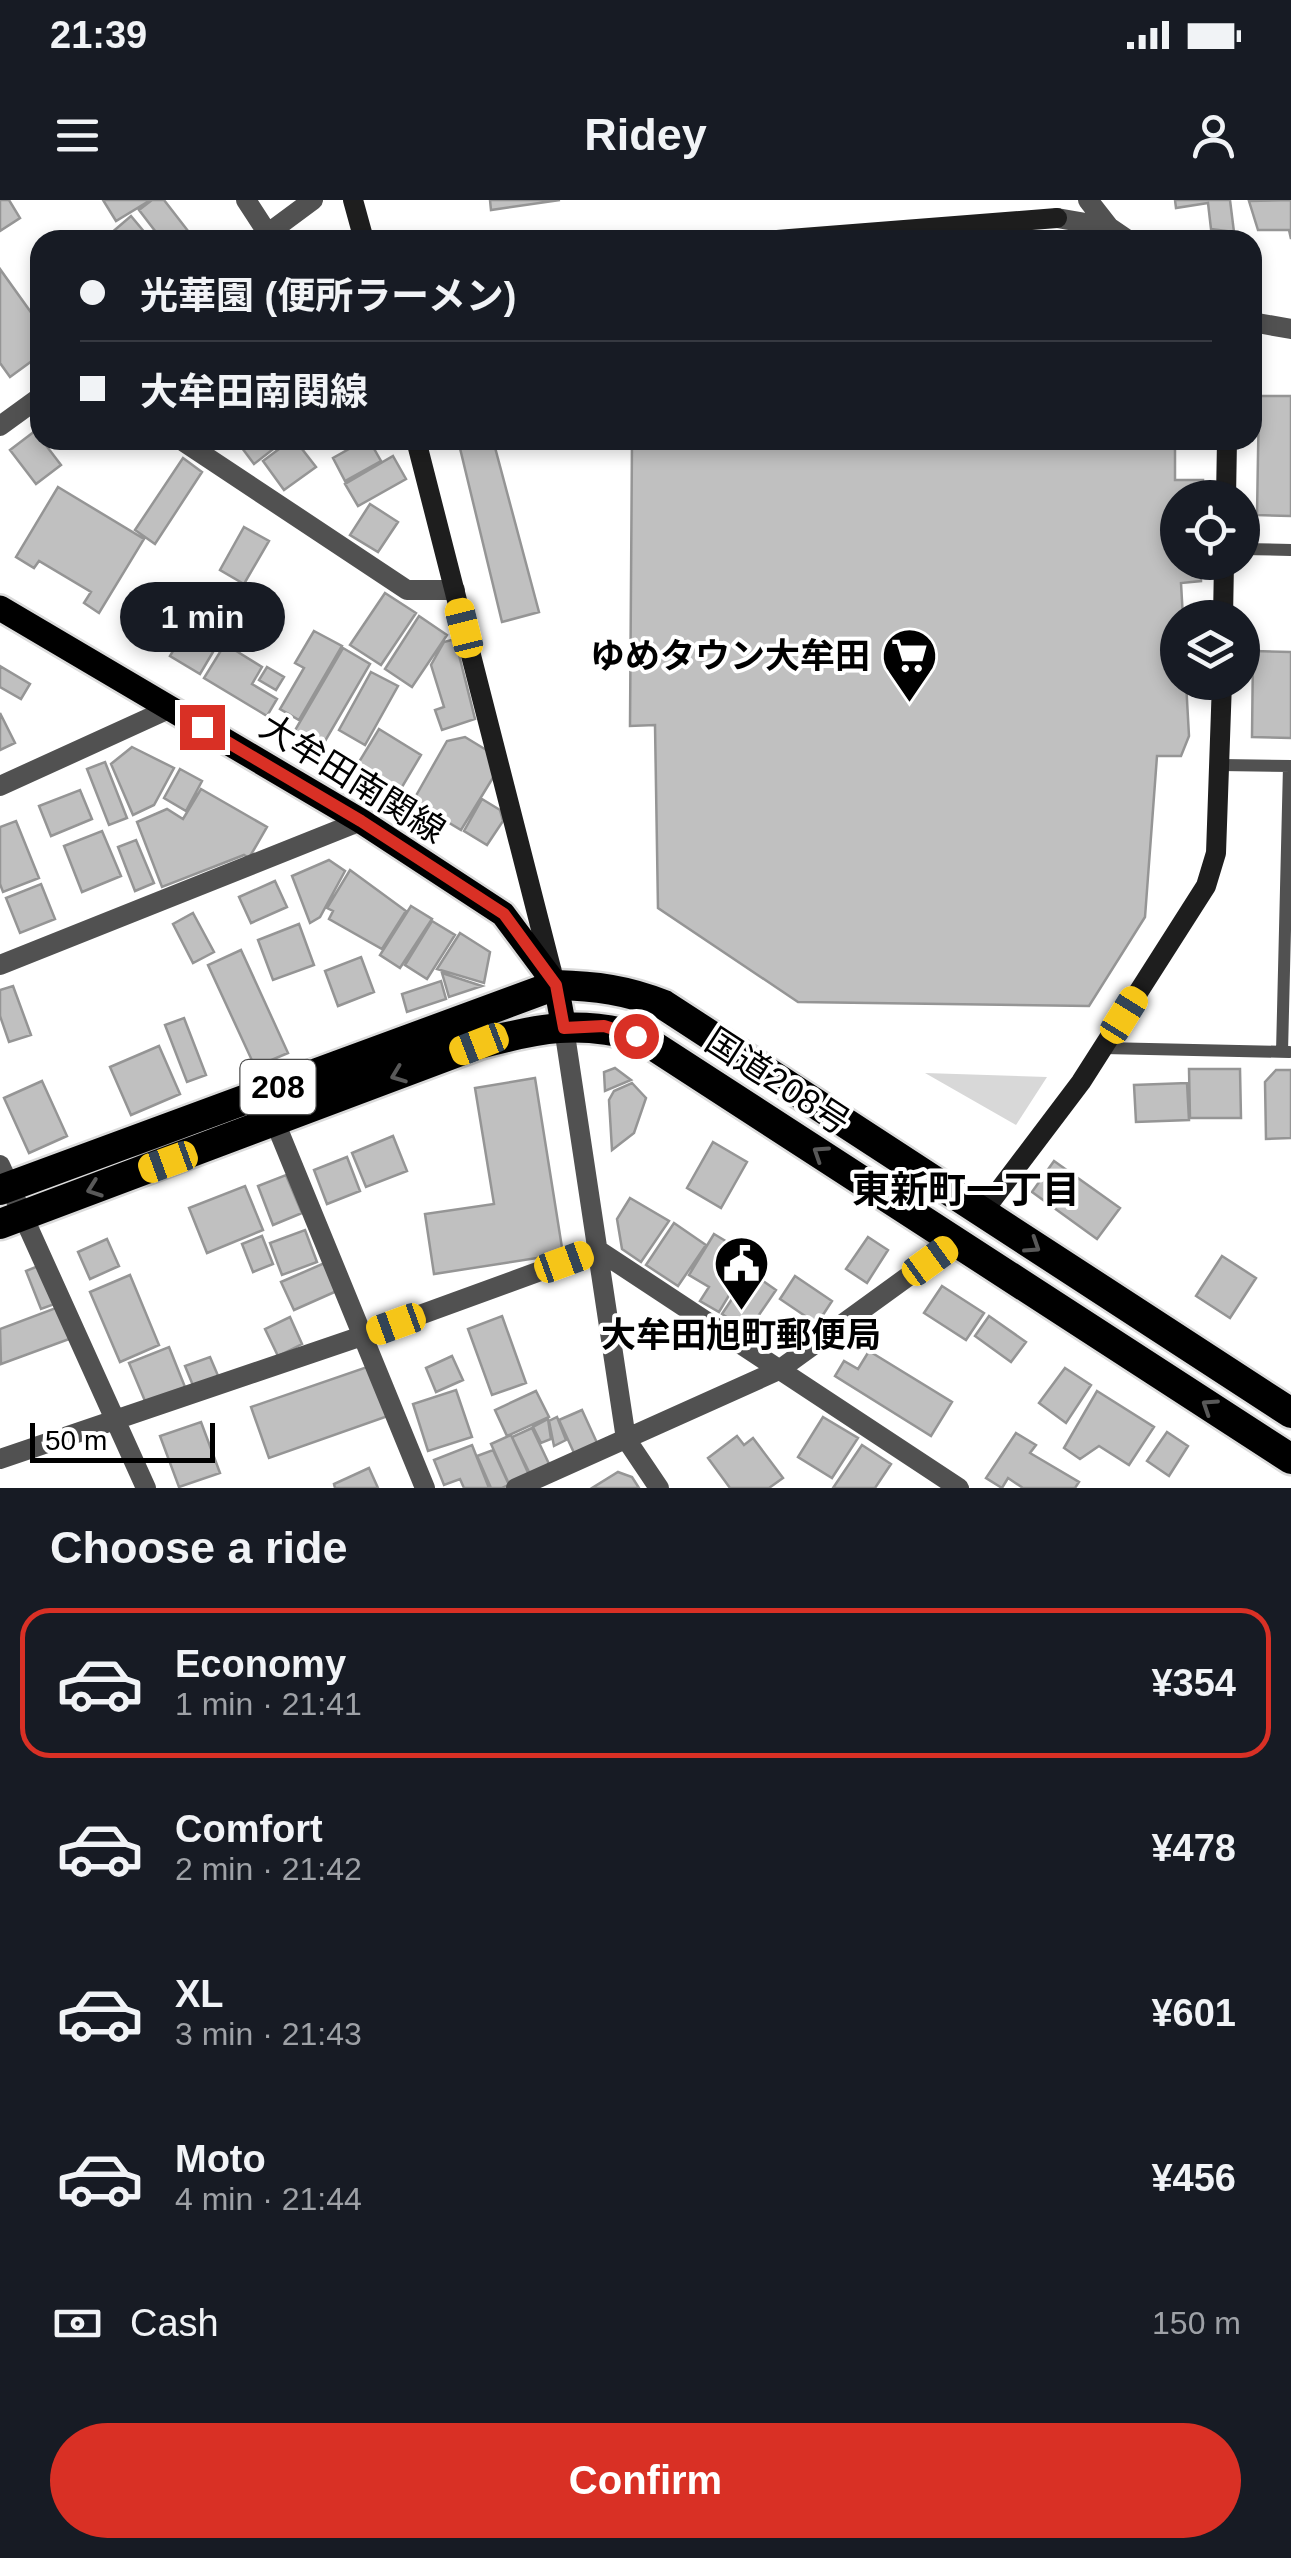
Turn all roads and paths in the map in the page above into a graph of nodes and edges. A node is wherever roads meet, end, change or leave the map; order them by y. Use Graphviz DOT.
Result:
graph roads {
  1 [pos="246,200"];
  2 [pos="312,200"];
  3 [pos="353,200"];
  4 [pos="1088,200"];
  5 [pos="1109,227"];
  6 [pos="261,230"];
  7 [pos="273,230"];
  8 [pos="361,230"];
  9 [pos="904,230"];
  10 [pos="1113,230"];
  11 [pos="1262,324"];
  12 [pos="1291,329"];
  13 [pos="30,404"];
  14 [pos="0,426"];
  15 [pos="197,450"];
  16 [pos="419,450"];
  17 [pos="1227,450"];
  18 [pos="1226,480"];
  19 [pos="1260,549"];
  20 [pos="1291,550"];
  21 [pos="455,590"];
  22 [pos="0,608"];
  23 [pos="1222,700"];
  24 [pos="170,708"];
  25 [pos="1220,765"];
  26 [pos="1290,766"];
  27 [pos="0,786"];
  28 [pos="361,821"];
  29 [pos="0,965"];
  30 [pos="556,985"];
  31 [pos="564,1028"];
  32 [pos="1104,1048"];
  33 [pos="1287,1052"];
  34 [pos="275,1122"];
  35 [pos="3,1180"];
  36 [pos="982,1213"];
  37 [pos="12,1220"];
  38 [pos="956,1241"];
  39 [pos="598,1250"];
  40 [pos="362,1336"];
  41 [pos="780,1370"];
  42 [pos="1291,1413"];
  43 [pos="116,1421"];
  44 [pos="626,1439"];
  45 [pos="0,1459"];
  46 [pos="1291,1460"];
  47 [pos="146,1488"];
  48 [pos="425,1488"];
  49 [pos="516,1488"];
  50 [pos="659,1488"];
  51 [pos="960,1488"];
  1 -- 6 [label="street"];
  2 -- 7 [label="street"];
  3 -- 8 [label="street"];
  4 -- 5 [label="street"];
  5 -- 9 [label="street"];
  5 -- 10 [label="street"];
  11 -- 12 [label="street"];
  13 -- 14 [label="street"];
  15 -- 21 [label="street"];
  16 -- 21 [label="street"];
  17 -- 18 [label="street"];
  19 -- 20 [label="lane"];
  21 -- 30 [label="street"];
  22 -- 24 [label="main road, 大牟田南関線"];
  23 -- 25 [label="street"];
  24 -- 27 [label="street"];
  24 -- 28 [label="main road, 大牟田南関線"];
  25 -- 26 [label="lane"];
  25 -- 32 [label="street"];
  26 -- 33 [label="lane"];
  28 -- 29 [label="street"];
  28 -- 30 [label="main road, 大牟田南関線"];
  30 -- 31 [label="main road, 大牟田南関線"];
  30 -- 35 [label="highway, 国道208号 / 208"];
  30 -- 36 [label="highway, 国道208号 / 208"];
  31 -- 34 [label="highway, 国道208号 / 208, one-way"];
  38 -- 31 [label="highway, 国道208号 / 208, one-way"];
  31 -- 39 [label="street"];
  32 -- 33 [label="lane"];
  32 -- 36 [label="street"];
  34 -- 37 [label="highway, 国道208号 / 208, one-way"];
  34 -- 40 [label="street"];
  35 -- 37 [label="street"];
  36 -- 42 [label="highway, 国道208号 / 208, one-way"];
  37 -- 43 [label="street"];
  38 -- 41 [label="street"];
  46 -- 38 [label="highway, 国道208号 / 208, one-way"];
  39 -- 40 [label="street"];
  39 -- 41 [label="street"];
  39 -- 44 [label="street"];
  40 -- 43 [label="street"];
  40 -- 48 [label="street"];
  41 -- 44 [label="street"];
  41 -- 51 [label="street"];
  43 -- 45 [label="street"];
  43 -- 47 [label="street"];
  44 -- 49 [label="street"];
  44 -- 50 [label="street"];
}
